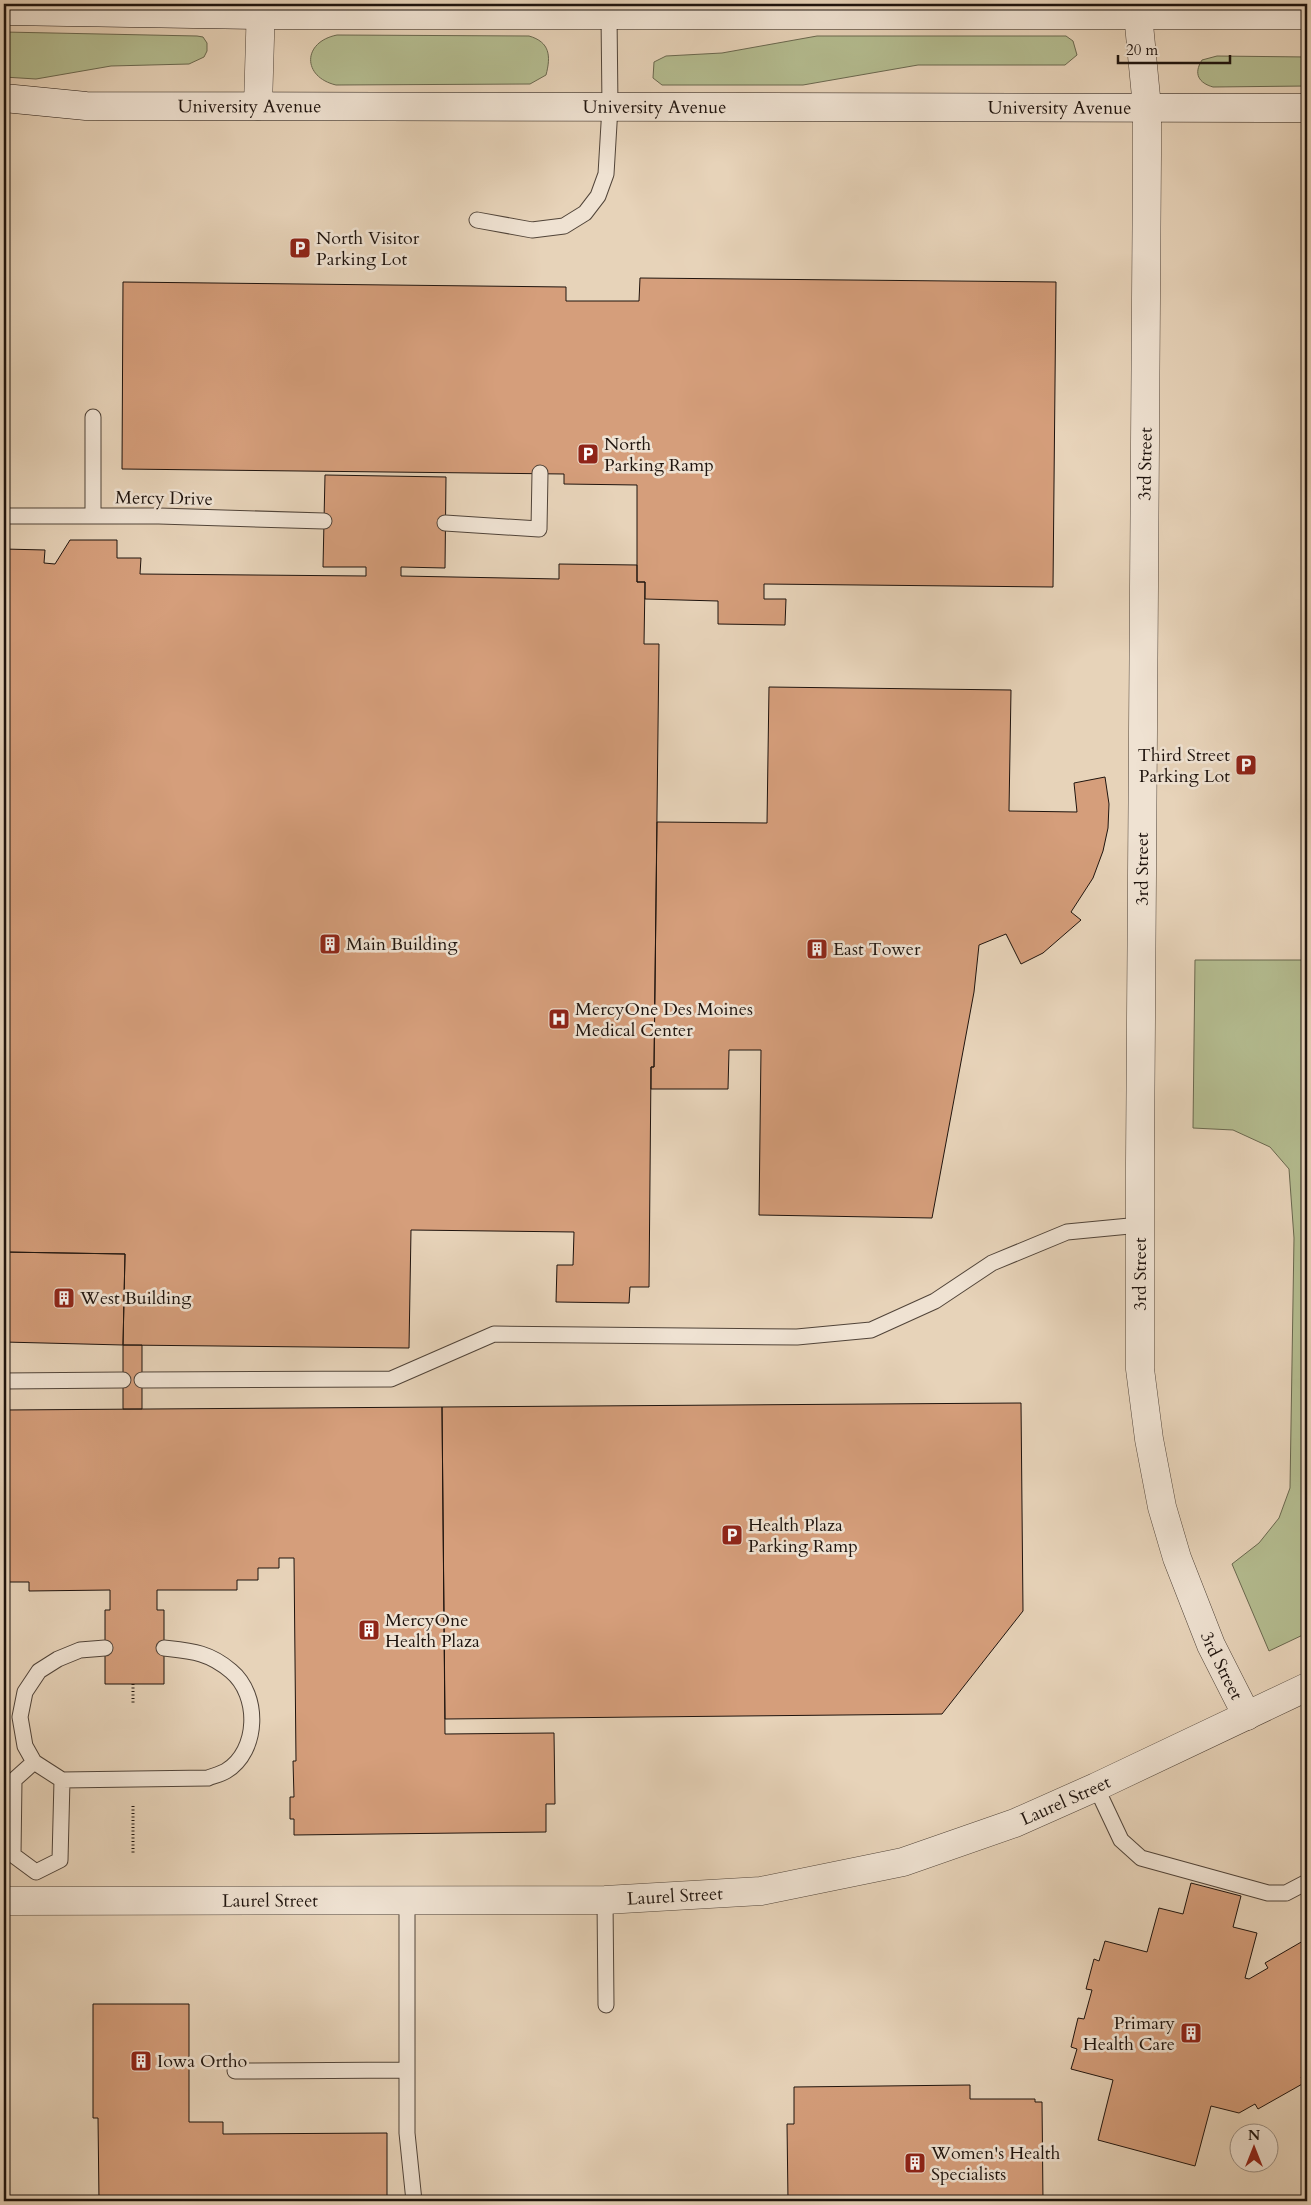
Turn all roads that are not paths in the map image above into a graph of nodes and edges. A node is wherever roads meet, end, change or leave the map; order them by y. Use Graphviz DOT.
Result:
graph roads {
  1 [pos="261,9"];
  2 [pos="469,9"];
  3 [pos="536,9"];
  4 [pos="1138,9"];
  5 [pos="4,11"];
  6 [pos="609,15"];
  7 [pos="1307,15"];
  8 [pos="4,98"];
  9 [pos="258,106"];
  10 [pos="610,107"];
  11 [pos="1147,107"];
  12 [pos="1307,108"];
  13 [pos="477,220"];
  14 [pos="94,417"];
  15 [pos="540,473"];
  16 [pos="4,516"];
  17 [pos="94,516"];
  18 [pos="324,521"];
  19 [pos="445,523"];
  20 [pos="1140,1225"];
  21 [pos="124,1380"];
  22 [pos="142,1380"];
  23 [pos="4,1381"];
  24 [pos="105,1648"];
  25 [pos="164,1648"];
  26 [pos="1307,1687"];
  27 [pos="1247,1716"];
  28 [pos="34,1762"];
  29 [pos="62,1780"];
  30 [pos="1096,1787"];
  31 [pos="36,1872"];
  32 [pos="1307,1882"];
  33 [pos="605,1900"];
  34 [pos="4,1902"];
  35 [pos="36,1902"];
  36 [pos="407,1902"];
  37 [pos="606,2005"];
  38 [pos="407,2070"];
  39 [pos="235,2071"];
  40 [pos="414,2201"];
  1 -- 2 [label="street"];
  1 -- 5 [label="street"];
  1 -- 9 [label="street"];
  2 -- 3 [label="street"];
  3 -- 6 [label="street"];
  4 -- 6 [label="street"];
  4 -- 7 [label="street"];
  4 -- 11 [label="street, 3rd Street"];
  6 -- 10 [label="lane"];
  8 -- 9 [label="street, University Avenue"];
  9 -- 10 [label="street, University Avenue"];
  10 -- 11 [label="street, University Avenue"];
  10 -- 13 [label="lane"];
  11 -- 12 [label="street, University Avenue"];
  11 -- 20 [label="street, 3rd Street"];
  14 -- 17 [label="lane"];
  15 -- 19 [label="lane"];
  16 -- 17 [label="lane, Mercy Drive"];
  17 -- 18 [label="lane, Mercy Drive"];
  20 -- 22 [label="lane"];
  20 -- 27 [label="street, 3rd Street"];
  21 -- 23 [label="lane"];
  24 -- 28 [label="lane"];
  25 -- 29 [label="lane"];
  26 -- 27 [label="street, Laurel Street"];
  27 -- 30 [label="street, Laurel Street"];
  28 -- 29 [label="lane"];
  28 -- 31 [label="lane"];
  29 -- 31 [label="lane"];
  30 -- 32 [label="lane"];
  30 -- 33 [label="street, Laurel Street"];
  31 -- 35 [label="lane"];
  33 -- 36 [label="street, Laurel Street"];
  33 -- 37 [label="lane"];
  34 -- 35 [label="street, Laurel Street"];
  35 -- 36 [label="street, Laurel Street"];
  36 -- 38 [label="lane"];
  38 -- 39 [label="lane"];
  38 -- 40 [label="lane"];
}
